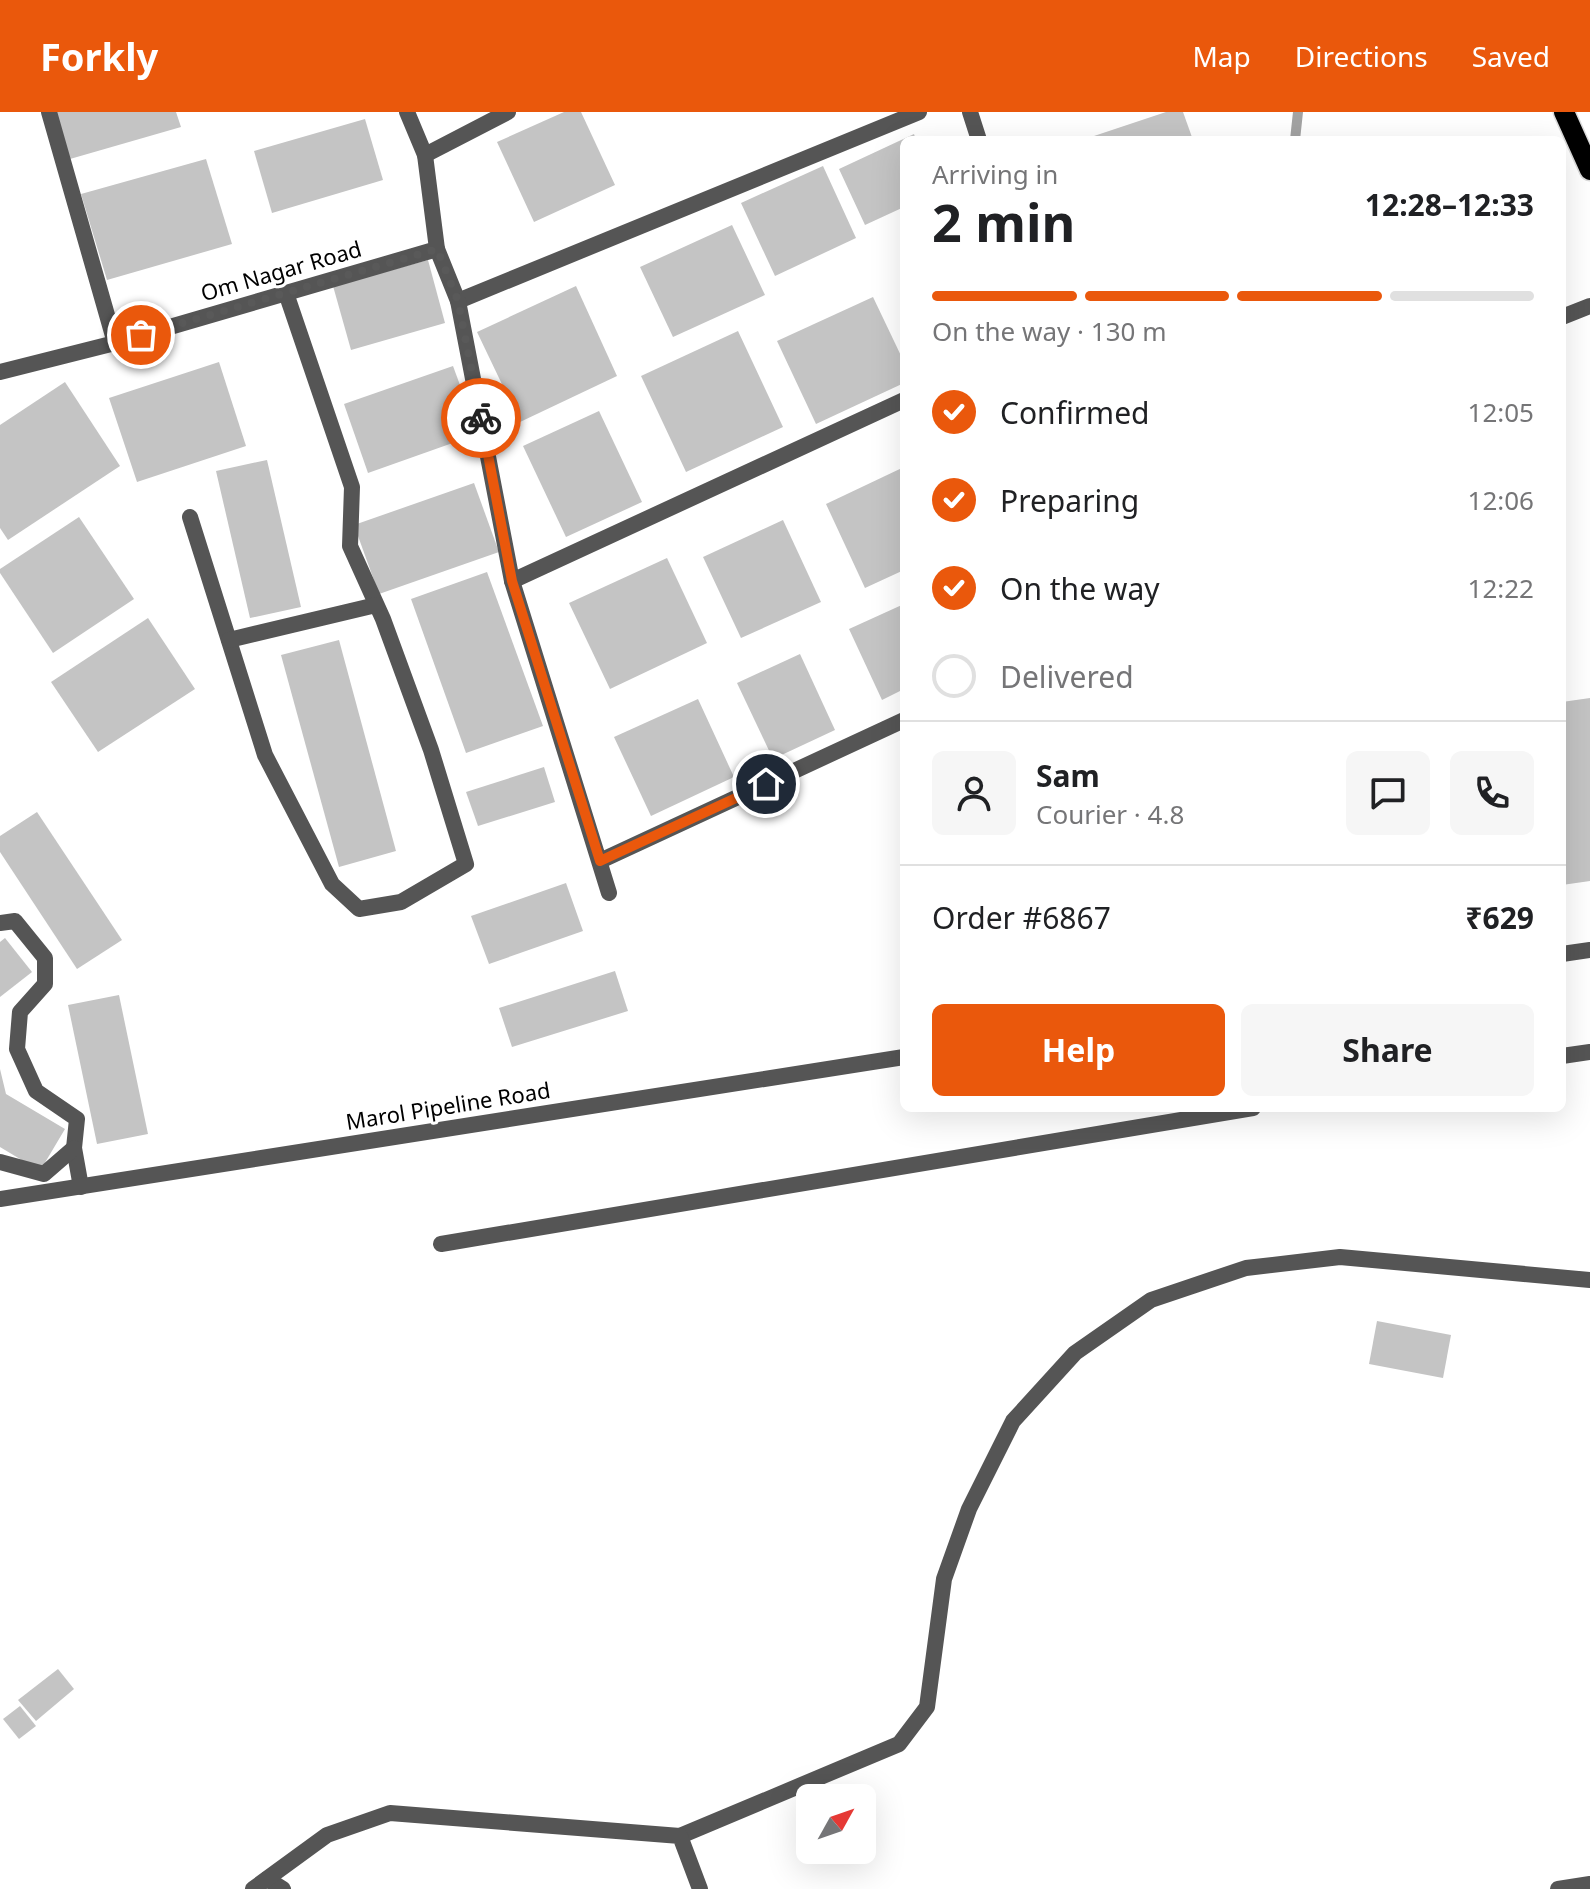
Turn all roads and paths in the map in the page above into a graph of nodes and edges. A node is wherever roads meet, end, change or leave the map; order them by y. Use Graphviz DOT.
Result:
graph roads {
  1 [pos="49,112"];
  2 [pos="407,112"];
  3 [pos="508,112"];
  4 [pos="919,112"];
  5 [pos="970,112"];
  6 [pos="1564,112"];
  7 [pos="978,136"];
  8 [pos="425,155"];
  9 [pos="1590,170"];
  10 [pos="437,249"];
  11 [pos="286,293"];
  12 [pos="458,301"];
  13 [pos="1590,306"];
  14 [pos="1566,315"];
  15 [pos="115,343"];
  16 [pos="0,372"];
  17 [pos="900,402"];
  18 [pos="190,517"];
  19 [pos="512,581"];
  20 [pos="376,605"];
  21 [pos="229,640"];
  22 [pos="900,722"];
  23 [pos="600,861"];
  24 [pos="609,893"];
  25 [pos="0,923"];
  26 [pos="1590,950"];
  27 [pos="1566,953"];
  28 [pos="1590,1052"];
  29 [pos="1566,1055"];
  30 [pos="900,1058"];
  31 [pos="1229,1112"];
  32 [pos="74,1148"];
  33 [pos="0,1162"];
  34 [pos="81,1187"];
  35 [pos="0,1199"];
  36 [pos="441,1244"];
  37 [pos="1590,1280"];
  38 [pos="680,1836"];
  39 [pos="267,1879"];
  40 [pos="1590,1884"];
  41 [pos="253,1889"];
  42 [pos="283,1889"];
  43 [pos="700,1889"];
  44 [pos="1558,1889"];
  1 -- 15 [label="street"];
  2 -- 8 [label="street"];
  3 -- 8 [label="street"];
  4 -- 12 [label="street"];
  5 -- 7 [label="street"];
  6 -- 9 [label="main road"];
  8 -- 10 [label="street"];
  10 -- 11 [label="street, Om Nagar Road"];
  10 -- 12 [label="street"];
  11 -- 15 [label="street, Om Nagar Road"];
  11 -- 20 [label="street"];
  12 -- 19 [label="street"];
  13 -- 14 [label="street"];
  15 -- 16 [label="street, Om Nagar Road"];
  17 -- 19 [label="street"];
  18 -- 21 [label="street"];
  19 -- 23 [label="street"];
  20 -- 21 [label="street"];
  20 -- 21 [label="street"];
  22 -- 23 [label="street"];
  23 -- 24 [label="street"];
  25 -- 32 [label="street"];
  26 -- 27 [label="street"];
  28 -- 29 [label="street"];
  30 -- 34 [label="street, Marol Pipeline Road"];
  31 -- 36 [label="street"];
  32 -- 33 [label="street"];
  32 -- 34 [label="street"];
  34 -- 35 [label="street, Marol Pipeline Road"];
  37 -- 38 [label="street"];
  38 -- 39 [label="street"];
  38 -- 43 [label="street"];
  39 -- 41 [label="street"];
  39 -- 42 [label="street"];
  40 -- 44 [label="street"];
}
